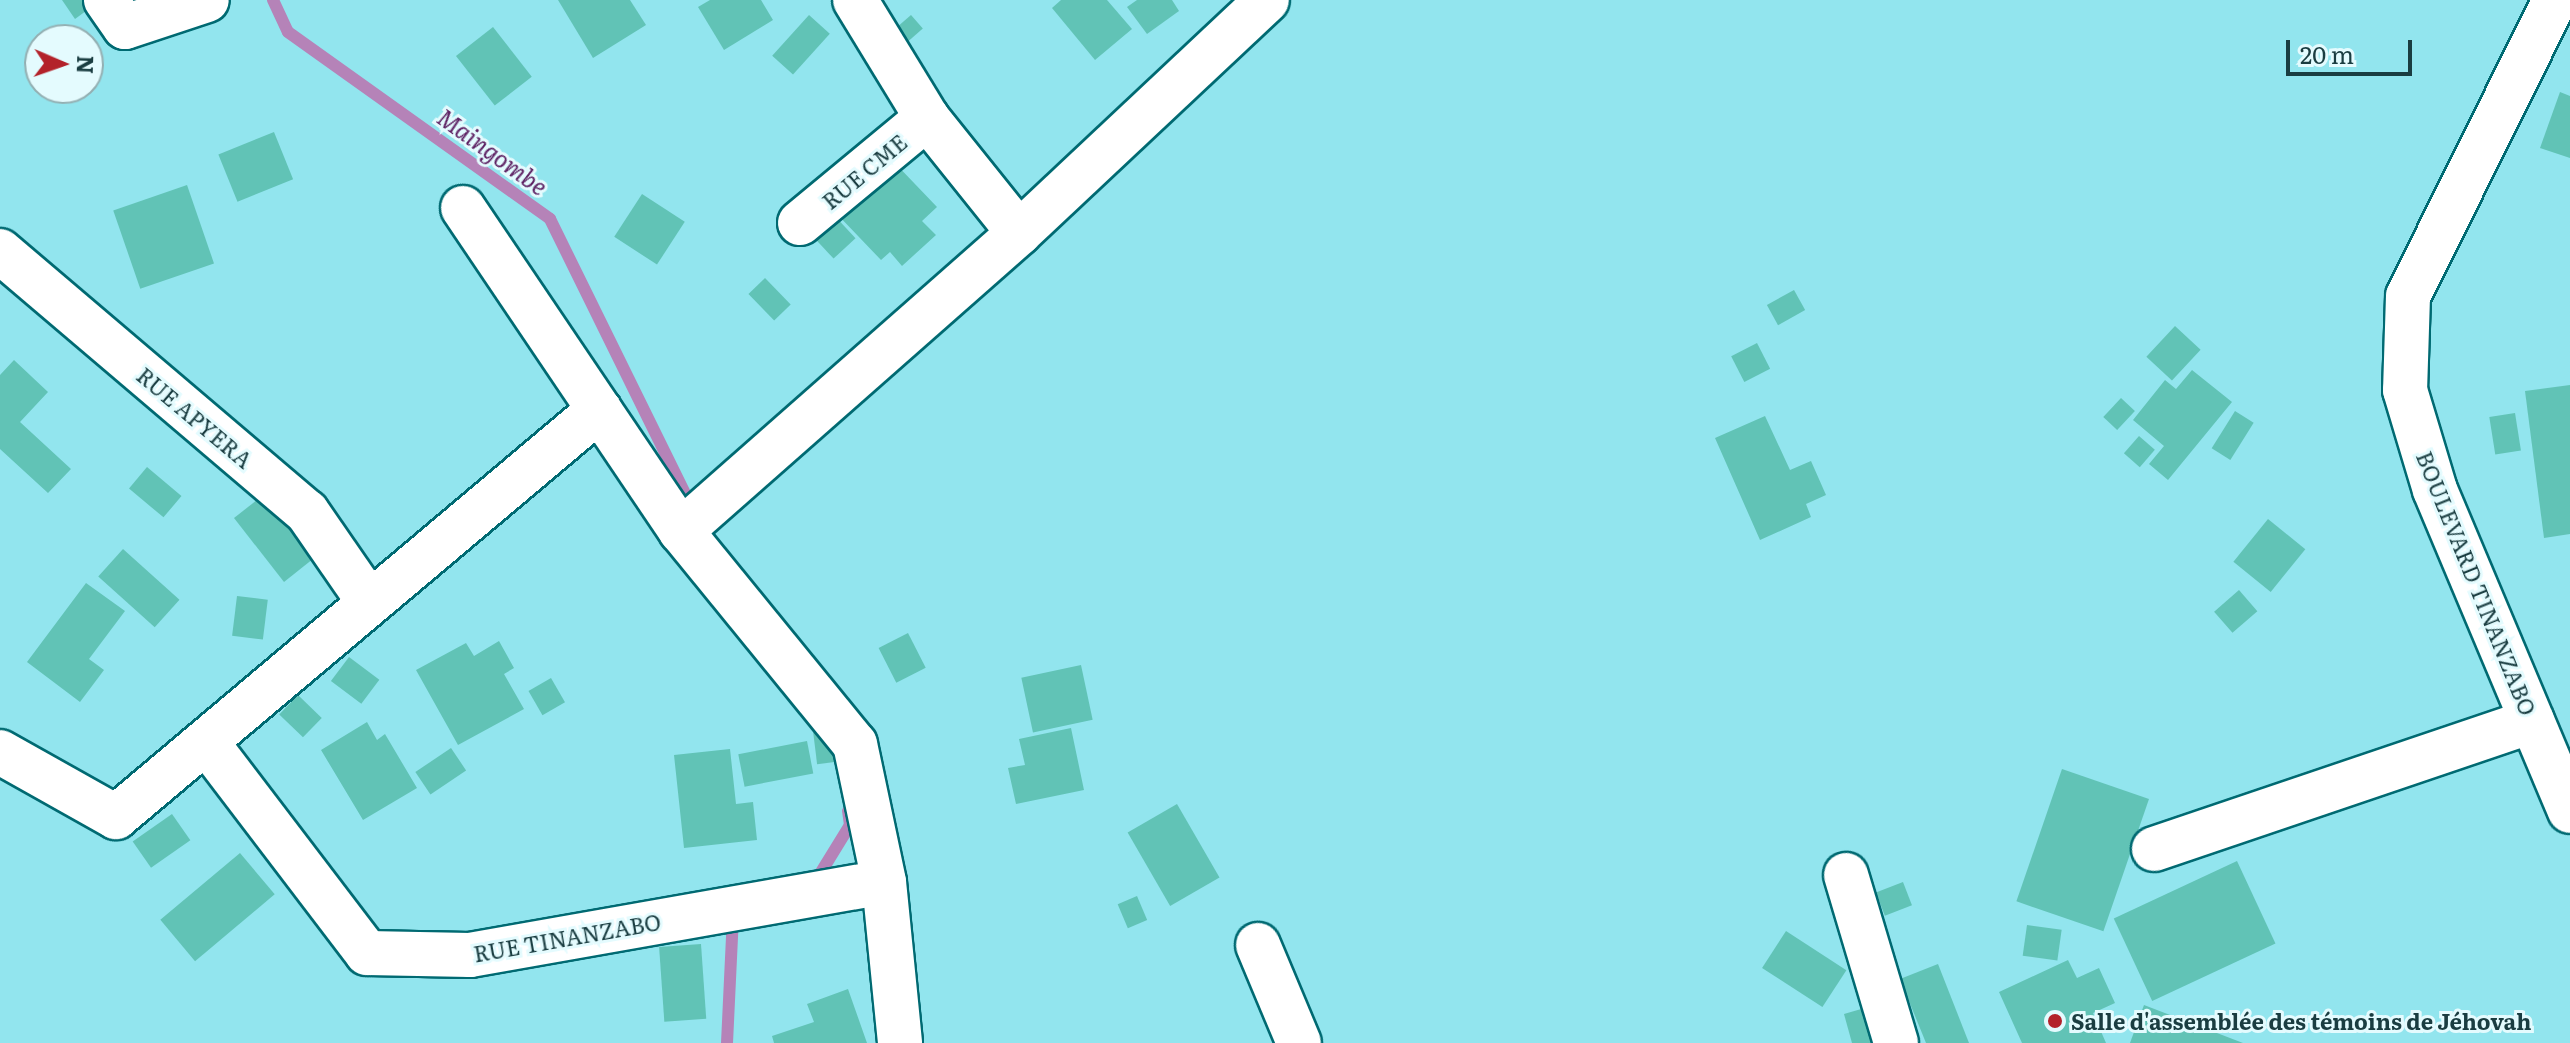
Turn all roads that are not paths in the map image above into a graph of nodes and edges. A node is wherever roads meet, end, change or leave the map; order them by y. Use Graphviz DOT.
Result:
graph roads {
  1 [pos="106,0"];
  2 [pos="207,0"];
  3 [pos="855,0"];
  4 [pos="1267,0"];
  5 [pos="2555,0"];
  6 [pos="927,118"];
  7 [pos="463,208"];
  8 [pos="800,223"];
  9 [pos="1019,233"];
  10 [pos="0,251"];
  11 [pos="599,410"];
  12 [pos="692,521"];
  13 [pos="369,602"];
  14 [pos="2532,721"];
  15 [pos="207,743"];
  16 [pos="0,752"];
  17 [pos="2570,811"];
  18 [pos="2154,849"];
  19 [pos="1846,875"];
  20 [pos="884,882"];
  21 [pos="1258,945"];
  22 [pos="900,1043"];
  23 [pos="1299,1043"];
  24 [pos="1896,1043"];
  1 -- 2 [label="street"];
  3 -- 6 [label="street, RUE CME"];
  4 -- 9 [label="street"];
  5 -- 14 [label="street, BOULEVARD TINANZABO"];
  6 -- 8 [label="street, RUE CME"];
  6 -- 9 [label="street, RUE CME"];
  7 -- 11 [label="street"];
  9 -- 12 [label="street"];
  10 -- 13 [label="street, RUE APYERA"];
  11 -- 12 [label="street"];
  11 -- 13 [label="street"];
  12 -- 20 [label="street"];
  13 -- 15 [label="street"];
  14 -- 17 [label="street, BOULEVARD TINANZABO"];
  14 -- 18 [label="street"];
  15 -- 16 [label="street"];
  15 -- 20 [label="street, RUE TINANZABO"];
  19 -- 24 [label="street"];
  20 -- 22 [label="street"];
  21 -- 23 [label="street"];
}
